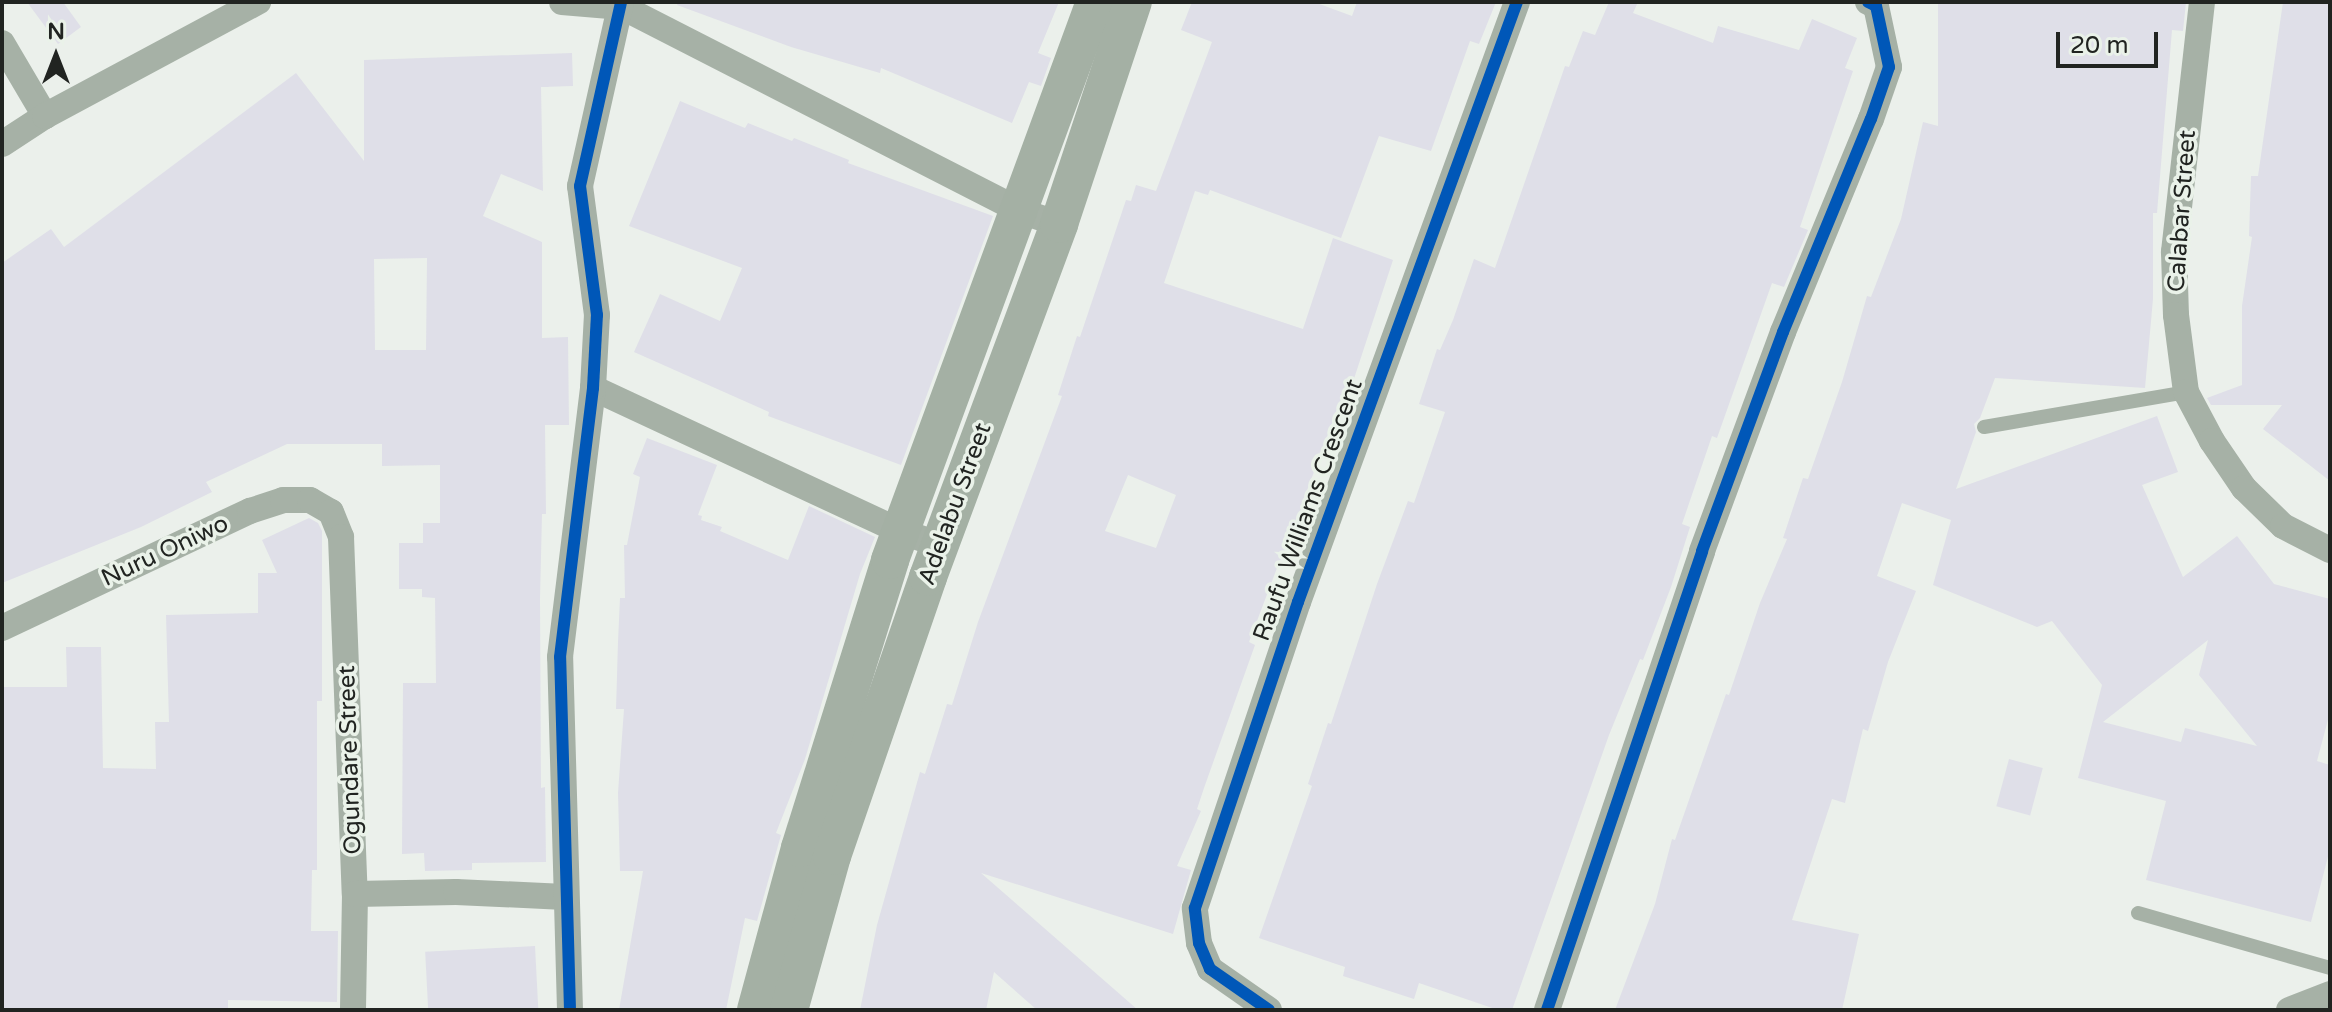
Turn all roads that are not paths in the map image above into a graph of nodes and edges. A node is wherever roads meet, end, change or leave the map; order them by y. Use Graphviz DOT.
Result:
graph roads {
  1 [pos="258,2"];
  2 [pos="562,2"];
  3 [pos="1095,2"];
  4 [pos="1133,2"];
  5 [pos="1517,2"];
  6 [pos="1868,2"];
  7 [pos="2202,2"];
  8 [pos="621,4"];
  9 [pos="2,43"];
  10 [pos="45,116"];
  11 [pos="2,144"];
  12 [pos="1020,211"];
  13 [pos="1059,224"];
  14 [pos="593,388"];
  15 [pos="2186,392"];
  16 [pos="1984,427"];
  17 [pos="331,512"];
  18 [pos="900,531"];
  19 [pos="940,545"];
  20 [pos="2330,550"];
  21 [pos="2,628"];
  22 [pos="355,894"];
  23 [pos="565,897"];
  24 [pos="2138,913"];
  25 [pos="2330,968"];
  26 [pos="2330,994"];
  27 [pos="1261,1008"];
  28 [pos="353,1010"];
  29 [pos="570,1010"];
  30 [pos="756,1010"];
  31 [pos="789,1010"];
  32 [pos="1547,1010"];
  33 [pos="2289,1010"];
  1 -- 10 [label="street"];
  2 -- 8 [label="street"];
  3 -- 12 [label="main road, Adelabu Street"];
  4 -- 13 [label="main road, Adelabu Street"];
  5 -- 27 [label="street, Raufu Williams Crescent"];
  6 -- 32 [label="street"];
  7 -- 15 [label="street, Calabar Street"];
  8 -- 12 [label="street"];
  8 -- 14 [label="street"];
  9 -- 10 [label="street"];
  10 -- 11 [label="street"];
  12 -- 13 [label="street"];
  12 -- 18 [label="main road, Adelabu Street"];
  13 -- 19 [label="main road, Adelabu Street"];
  14 -- 18 [label="street"];
  14 -- 23 [label="street"];
  15 -- 16 [label="lane"];
  15 -- 20 [label="street, Calabar Street"];
  17 -- 21 [label="street, Nuru Oniwo"];
  17 -- 22 [label="street, Ogundare Street"];
  18 -- 19 [label="street"];
  18 -- 30 [label="main road, Adelabu Street"];
  19 -- 31 [label="main road, Adelabu Street"];
  22 -- 23 [label="street"];
  22 -- 28 [label="street, Ogundare Street"];
  23 -- 29 [label="street"];
  24 -- 25 [label="lane"];
  26 -- 33 [label="street"];
}
